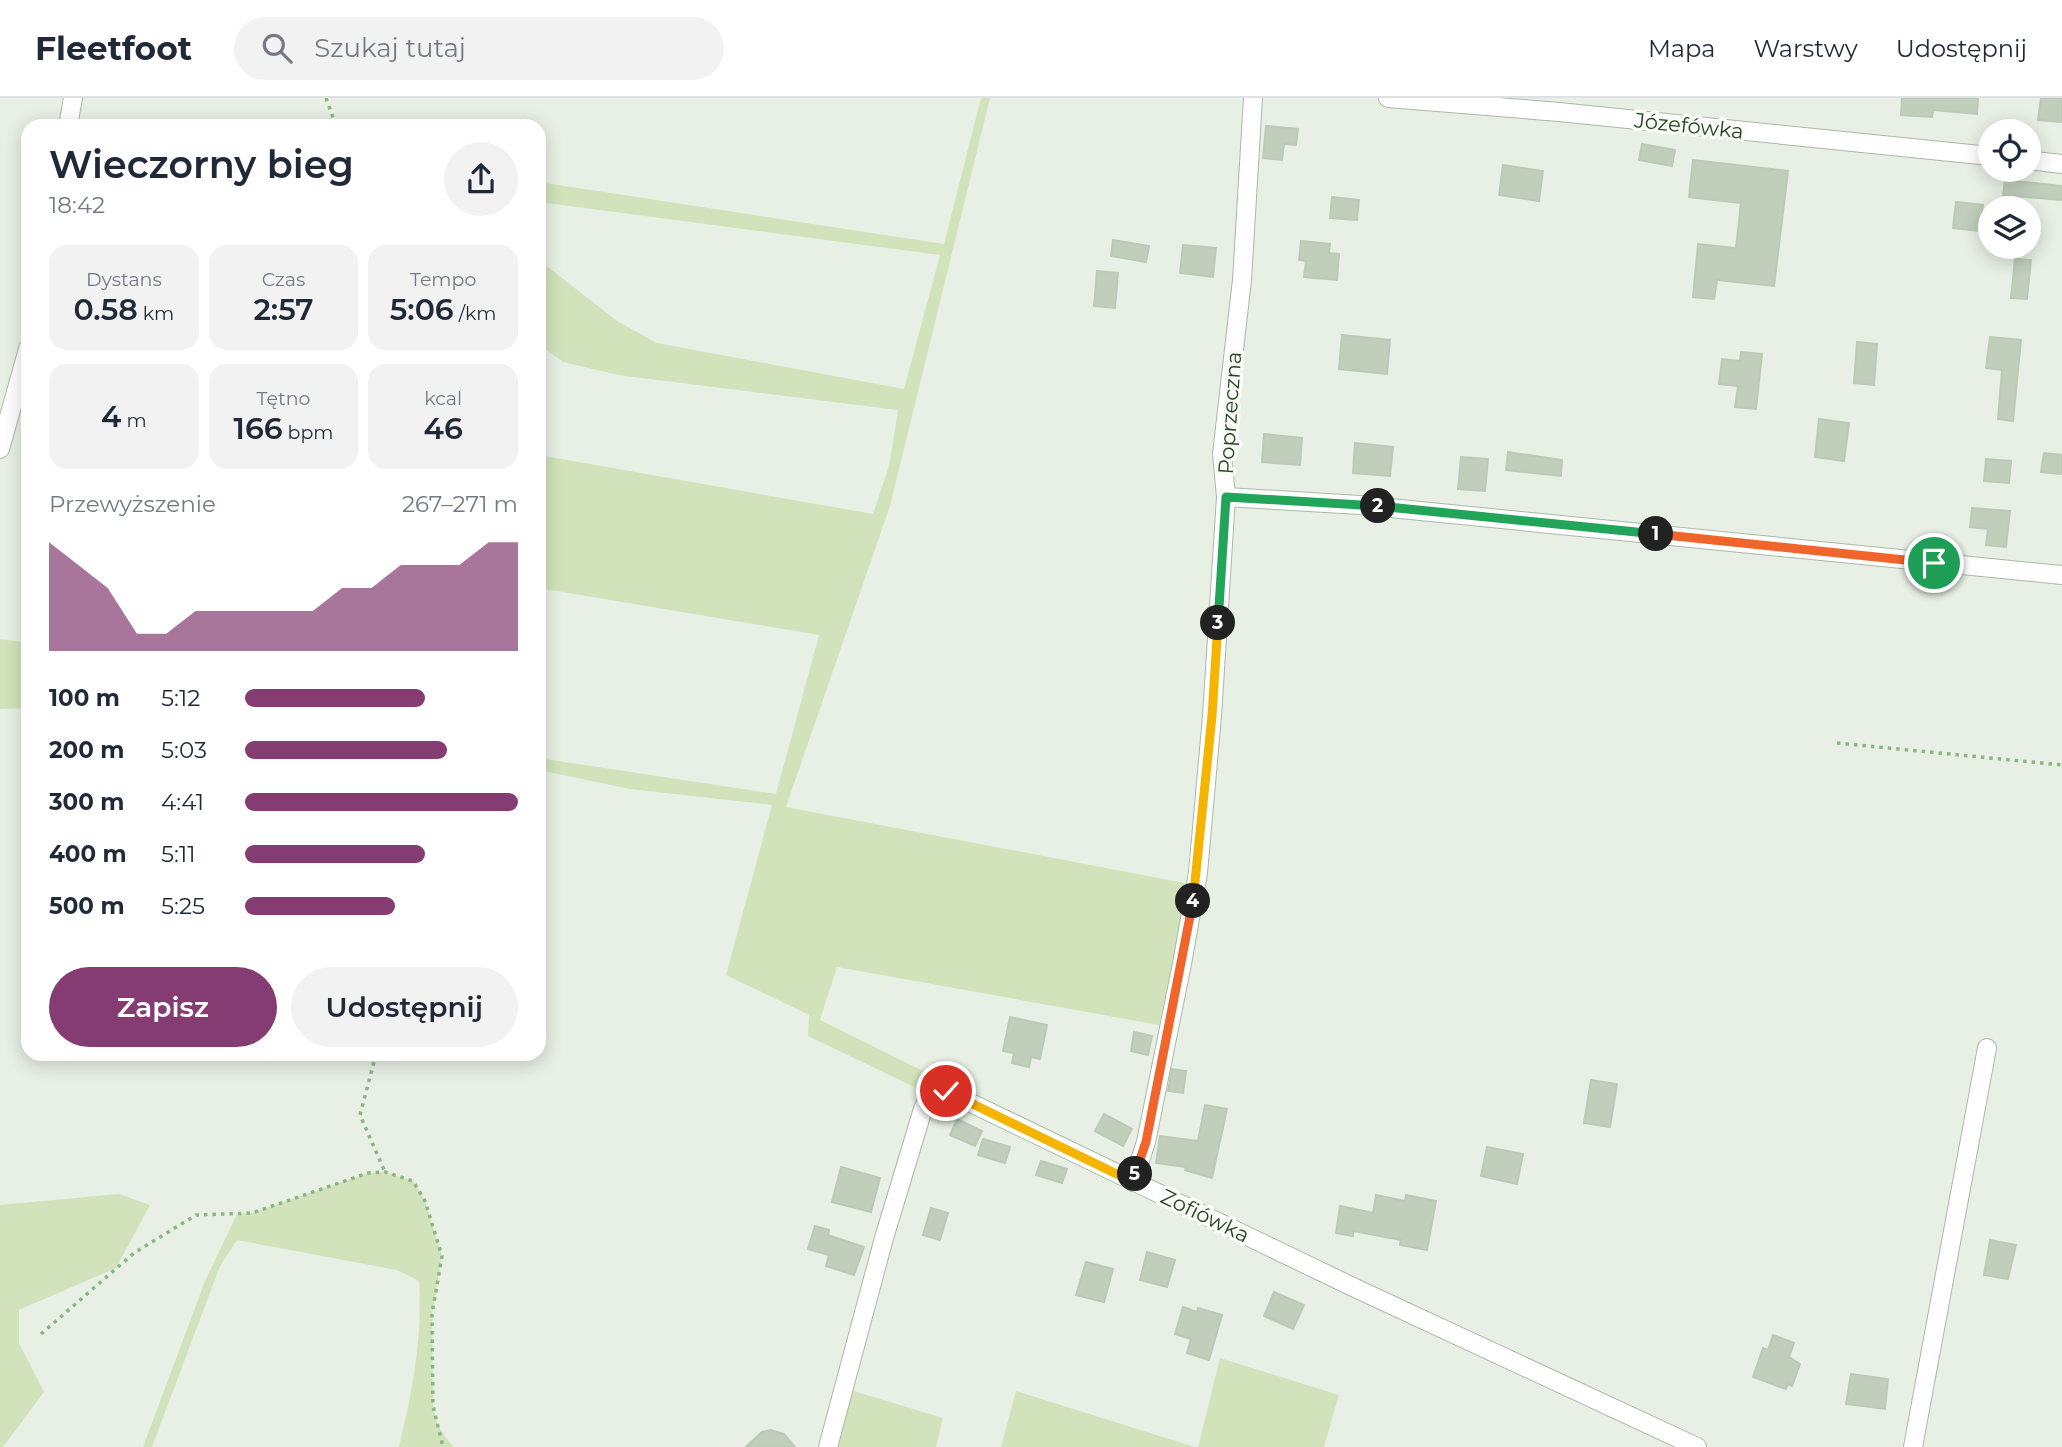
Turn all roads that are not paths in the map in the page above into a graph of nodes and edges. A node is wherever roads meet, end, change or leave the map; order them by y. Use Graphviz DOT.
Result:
graph roads {
  1 [pos="73,98"];
  2 [pos="1253,98"];
  3 [pos="1388,98"];
  4 [pos="69,119"];
  5 [pos="1978,155"];
  6 [pos="2041,162"];
  7 [pos="2062,164"];
  8 [pos="21,374"];
  9 [pos="0,449"];
  10 [pos="1226,497"];
  11 [pos="2062,575"];
  12 [pos="1987,1048"];
  13 [pos="1133,1182"];
  14 [pos="828,1447"];
  15 [pos="1697,1447"];
  16 [pos="1913,1447"];
  1 -- 4 [label="street"];
  2 -- 10 [label="street, Poprzeczna"];
  3 -- 5 [label="street, Józefówka"];
  6 -- 7 [label="street"];
  8 -- 9 [label="street"];
  10 -- 11 [label="street"];
  10 -- 13 [label="street, Poprzeczna"];
  12 -- 16 [label="street"];
  13 -- 14 [label="street, Zofiówka"];
  13 -- 15 [label="street, Zofiówka"];
}
